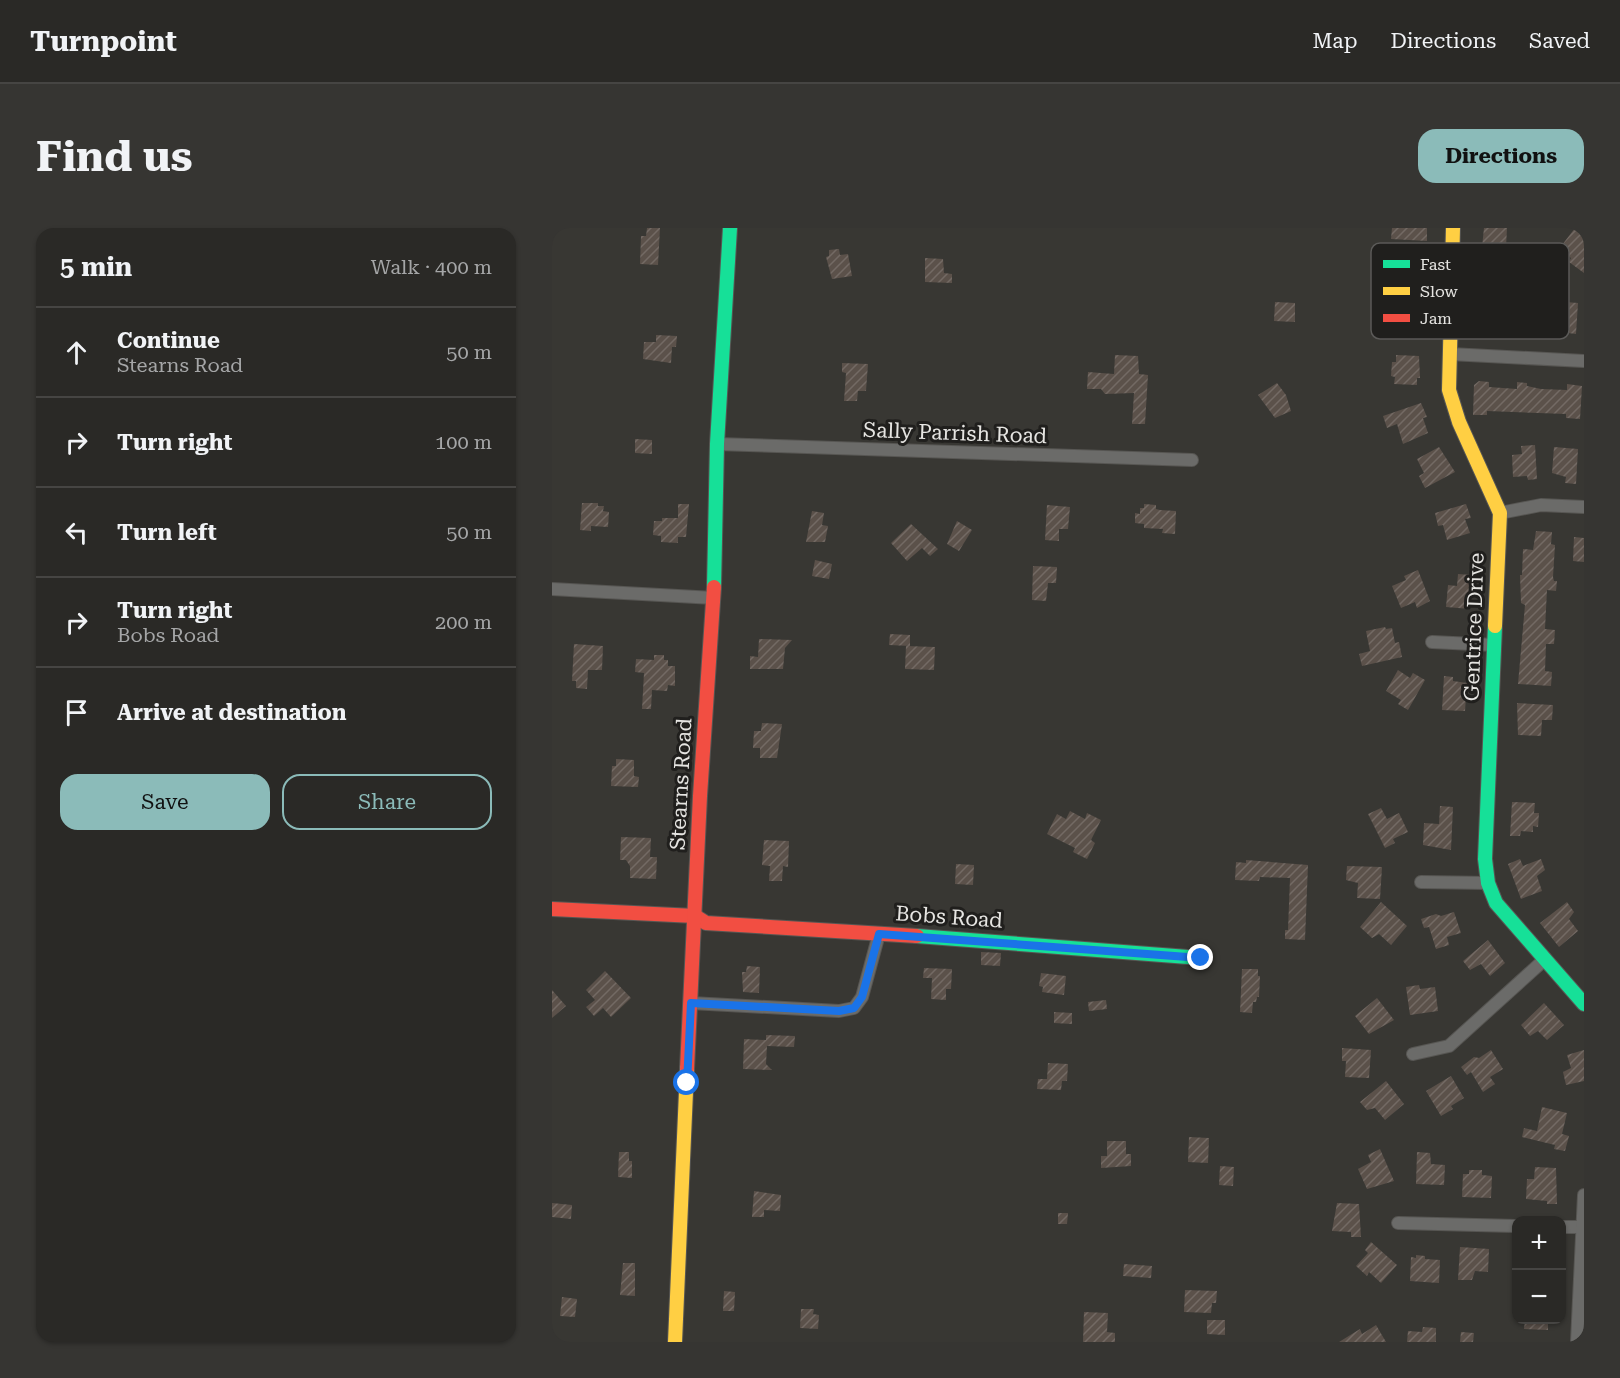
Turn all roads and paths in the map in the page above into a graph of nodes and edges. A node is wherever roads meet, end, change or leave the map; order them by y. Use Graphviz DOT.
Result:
graph roads {
  1 [pos="730,228"];
  2 [pos="1453,228"];
  3 [pos="1453,243"];
  4 [pos="1450,339"];
  5 [pos="1450,354"];
  6 [pos="1584,361"];
  7 [pos="717,444"];
  8 [pos="1192,460"];
  9 [pos="1584,507"];
  10 [pos="1500,513"];
  11 [pos="552,589"];
  12 [pos="714,598"];
  13 [pos="1432,642"];
  14 [pos="1494,645"];
  15 [pos="1420,882"];
  16 [pos="1488,883"];
  17 [pos="552,909"];
  18 [pos="695,916"];
  19 [pos="879,934"];
  20 [pos="1201,958"];
  21 [pos="1545,960"];
  22 [pos="691,1003"];
  23 [pos="1584,1004"];
  24 [pos="1413,1054"];
  25 [pos="1584,1195"];
  26 [pos="1398,1223"];
  27 [pos="1512,1226"];
  28 [pos="1566,1227"];
  29 [pos="1583,1227"];
  30 [pos="675,1342"];
  31 [pos="1577,1342"];
  1 -- 7 [label="street, Stearns Road"];
  2 -- 3 [label="street, Gentrice Drive"];
  4 -- 5 [label="street, Gentrice Drive"];
  5 -- 6 [label="street"];
  5 -- 10 [label="street, Gentrice Drive"];
  7 -- 8 [label="street, Sally Parrish Road"];
  7 -- 12 [label="street, Stearns Road"];
  9 -- 10 [label="street"];
  10 -- 14 [label="street, Gentrice Drive"];
  11 -- 12 [label="street"];
  12 -- 18 [label="street, Stearns Road"];
  13 -- 14 [label="street"];
  14 -- 16 [label="street, Gentrice Drive"];
  15 -- 16 [label="street"];
  16 -- 21 [label="street, Gentrice Drive"];
  17 -- 18 [label="street, Bobs Road"];
  18 -- 19 [label="street, Bobs Road"];
  18 -- 22 [label="street, Stearns Road"];
  19 -- 20 [label="street, Bobs Road"];
  19 -- 22 [label="street"];
  21 -- 23 [label="street, Gentrice Drive"];
  21 -- 24 [label="street"];
  22 -- 30 [label="street, Stearns Road"];
  25 -- 29 [label="street"];
  26 -- 27 [label="street"];
  28 -- 29 [label="street"];
  29 -- 31 [label="street"];
}
